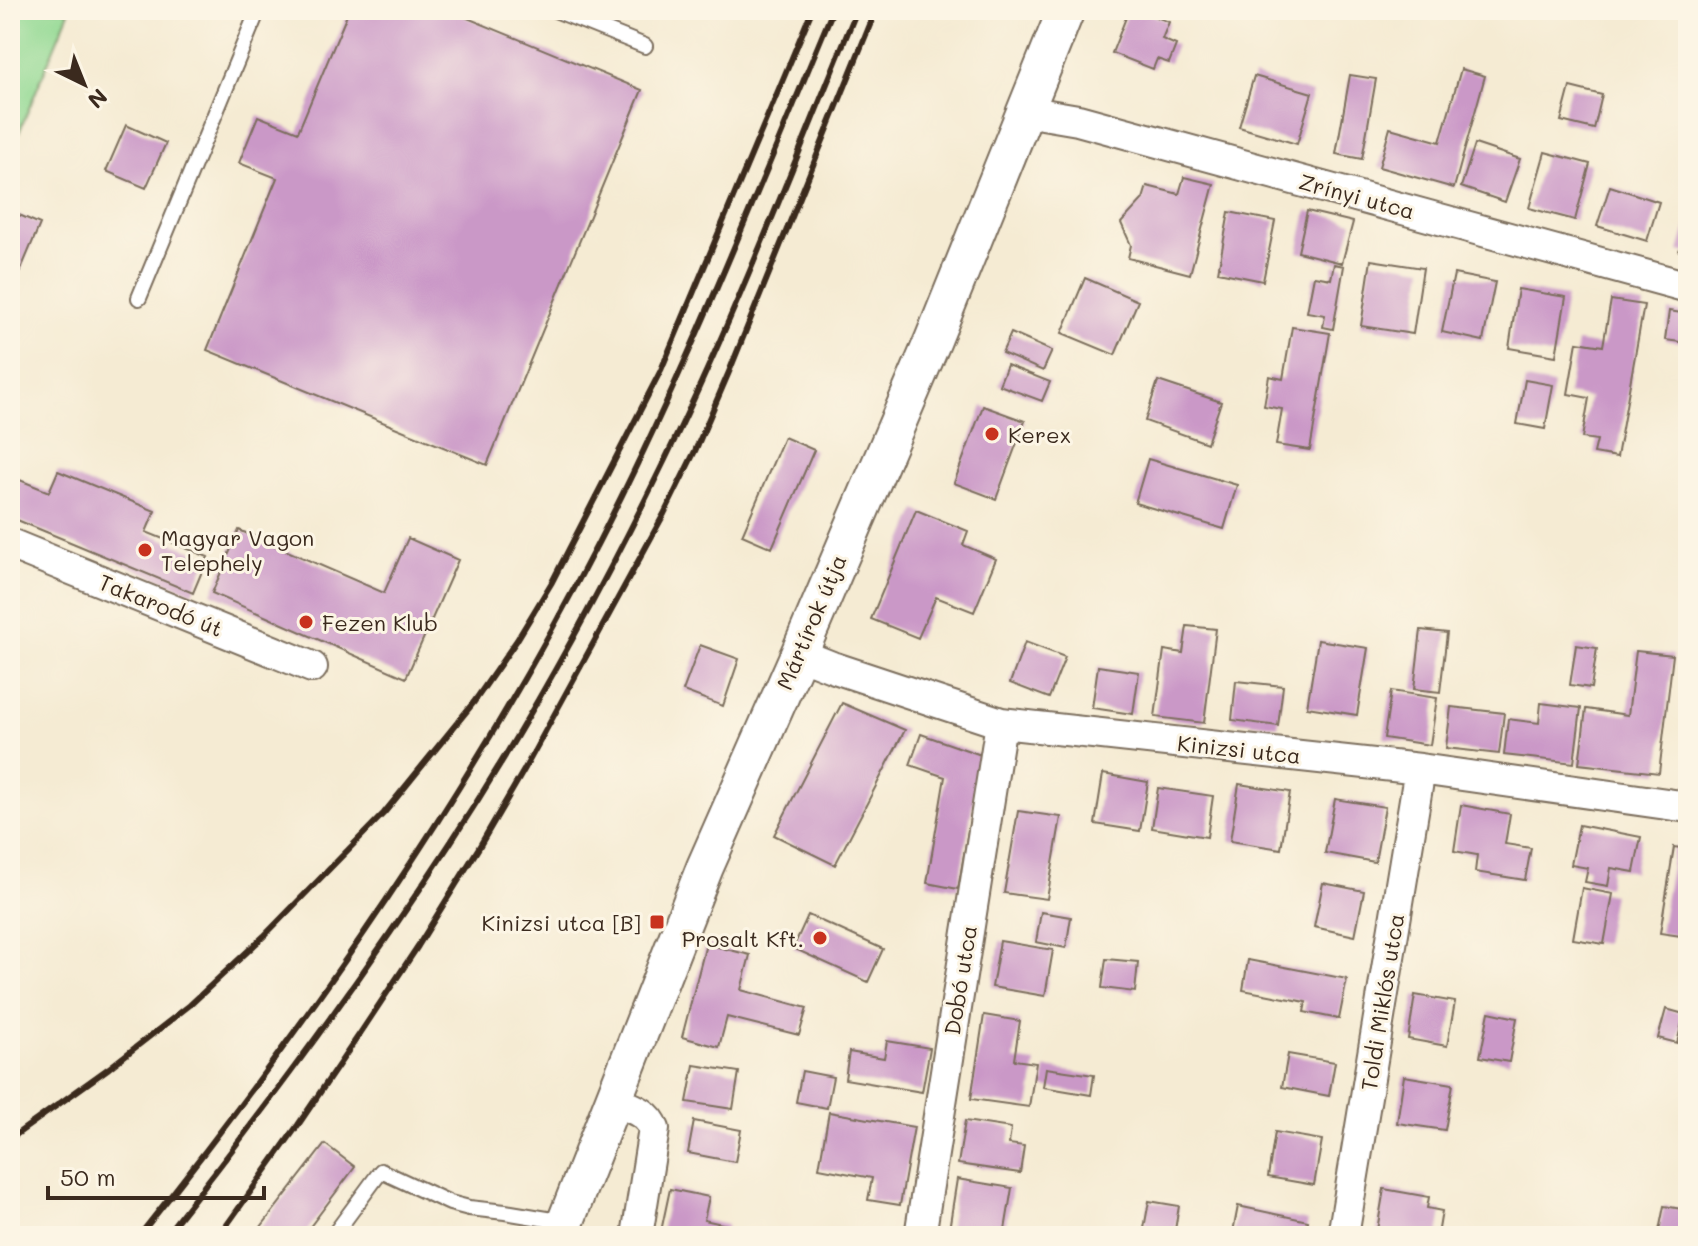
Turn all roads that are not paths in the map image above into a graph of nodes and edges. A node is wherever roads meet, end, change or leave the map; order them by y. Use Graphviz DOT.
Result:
graph roads {
  1 [pos="258,10"];
  2 [pos="555,10"];
  3 [pos="1066,10"];
  4 [pos="645,46"];
  5 [pos="1025,111"];
  6 [pos="1688,287"];
  7 [pos="139,298"];
  8 [pos="10,544"];
  9 [pos="799,654"];
  10 [pos="312,667"];
  11 [pos="1001,723"];
  12 [pos="1420,769"];
  13 [pos="1688,807"];
  14 [pos="612,1100"];
  15 [pos="563,1229"];
  16 [pos="333,1236"];
  17 [pos="637,1236"];
  18 [pos="920,1236"];
  19 [pos="1343,1236"];
  1 -- 7 [label="lane"];
  2 -- 4 [label="lane"];
  3 -- 5 [label="street, Mártírok útja"];
  5 -- 6 [label="street, Zrínyi utca"];
  5 -- 9 [label="street, Mártírok útja"];
  8 -- 10 [label="street, Takarodó út"];
  9 -- 11 [label="street, Kinizsi utca"];
  9 -- 14 [label="street, Mártírok útja"];
  11 -- 12 [label="street, Kinizsi utca"];
  11 -- 18 [label="street, Dobó utca"];
  12 -- 13 [label="street, Kinizsi utca"];
  12 -- 19 [label="street, Toldi Miklós utca"];
  14 -- 15 [label="street, Mártírok útja"];
  14 -- 17 [label="street"];
  15 -- 16 [label="lane"];
}
